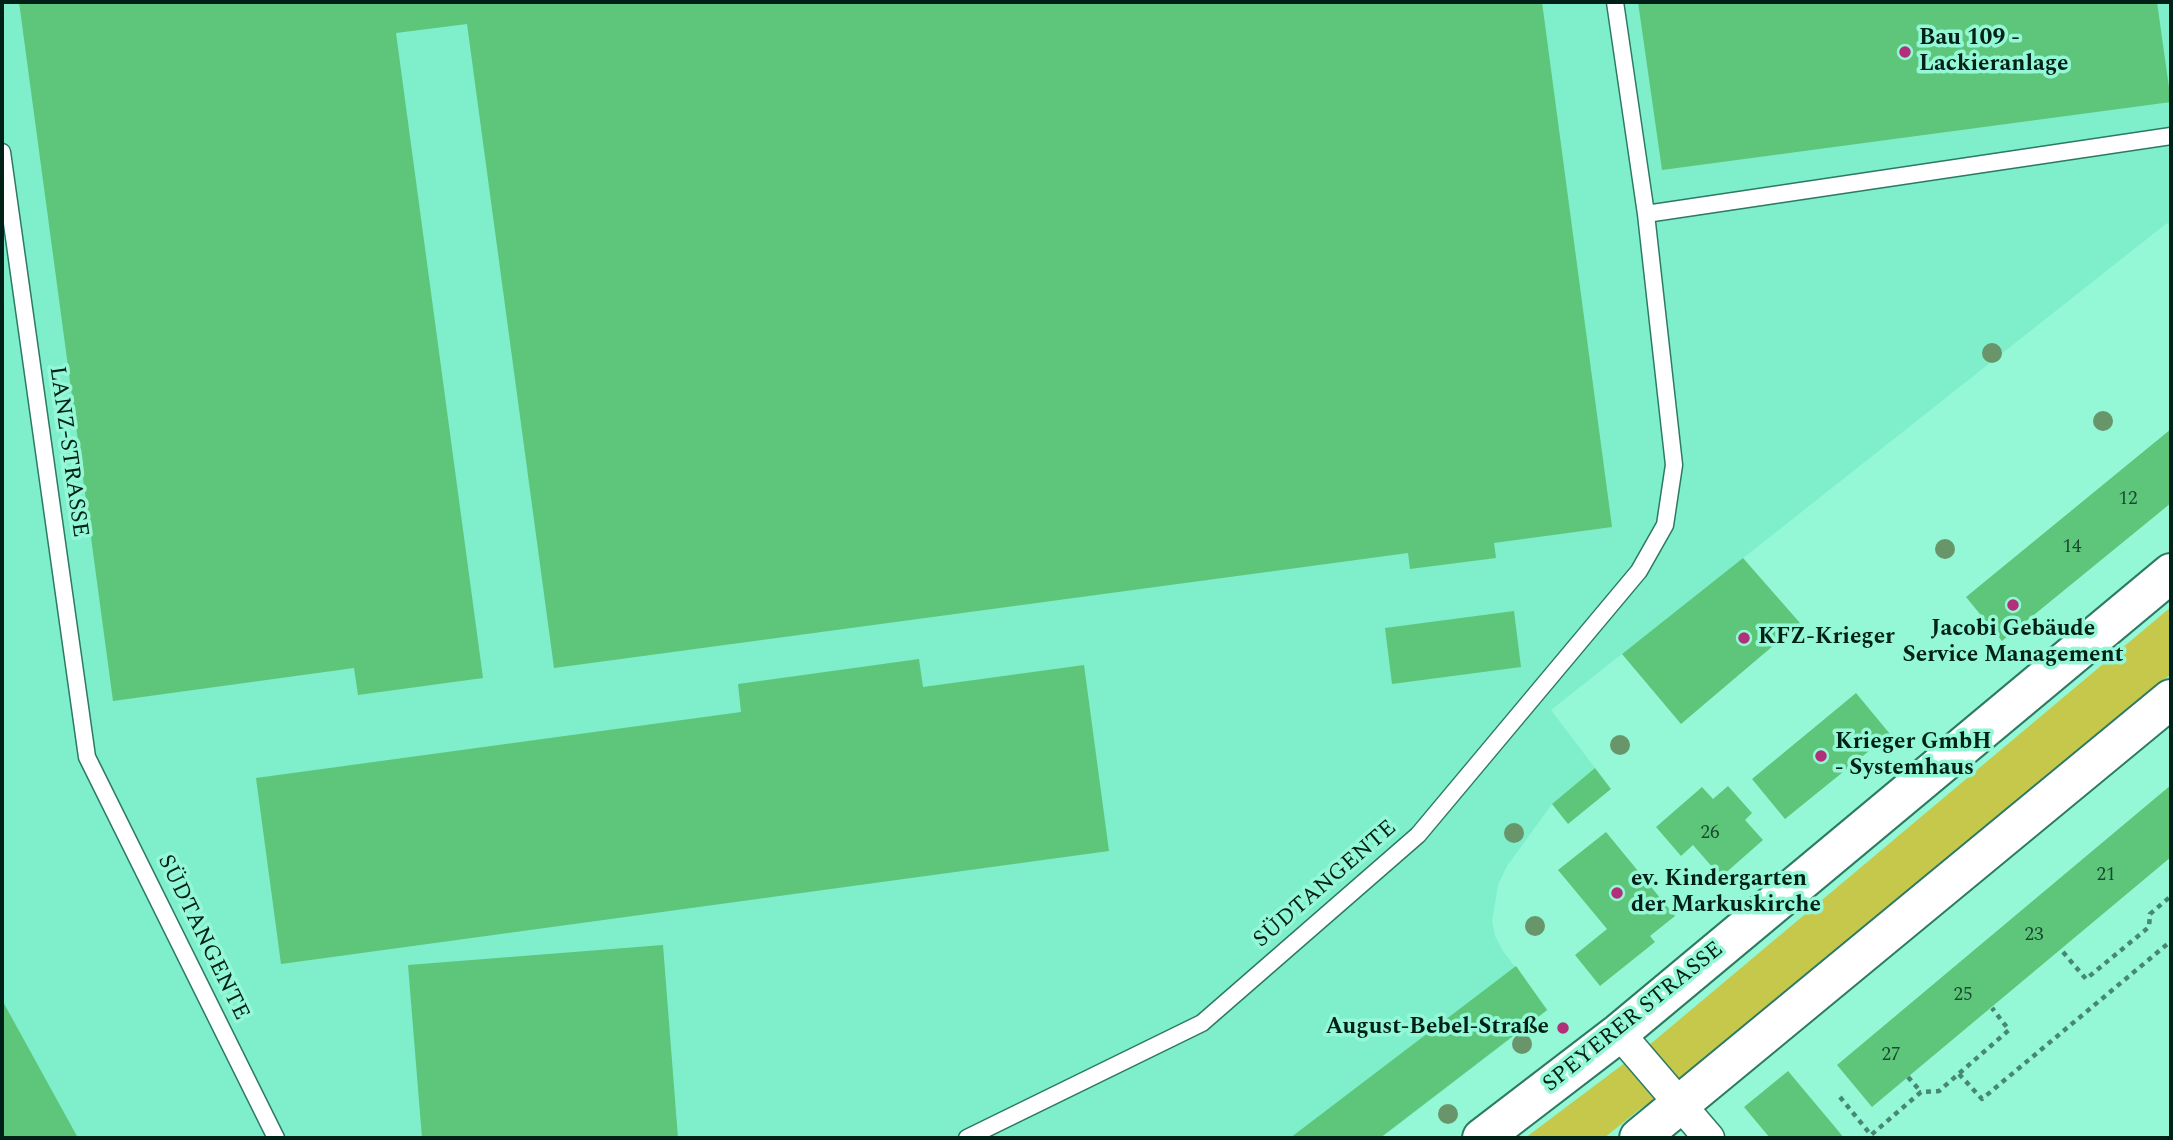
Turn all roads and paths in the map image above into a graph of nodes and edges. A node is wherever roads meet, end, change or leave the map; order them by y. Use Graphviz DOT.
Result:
graph roads {
  1 [pos="1615,2"];
  2 [pos="2171,136"];
  3 [pos="2,152"];
  4 [pos="1646,214"];
  5 [pos="2171,573"];
  6 [pos="2171,699"];
  7 [pos="87,758"];
  8 [pos="2171,896"];
  9 [pos="2171,941"];
  10 [pos="2063,952"];
  11 [pos="1992,1008"];
  12 [pos="1619,1033"];
  13 [pos="1959,1074"];
  14 [pos="1908,1077"];
  15 [pos="1922,1092"];
  16 [pos="1840,1097"];
  17 [pos="1681,1105"];
  18 [pos="276,1138"];
  19 [pos="967,1138"];
  20 [pos="1482,1138"];
  21 [pos="1639,1138"];
  22 [pos="1709,1138"];
  1 -- 4 [label="lane, SÜDTANGENTE"];
  2 -- 4 [label="lane"];
  3 -- 7 [label="lane, LANZ-STRASSE"];
  4 -- 19 [label="lane, SÜDTANGENTE"];
  5 -- 12 [label="street, SPEYERER STRASSE"];
  6 -- 17 [label="street"];
  7 -- 18 [label="lane, SÜDTANGENTE"];
  8 -- 10 [label="path"];
  9 -- 13 [label="path"];
  11 -- 13 [label="path"];
  12 -- 17 [label="street"];
  12 -- 20 [label="street, SPEYERER STRASSE"];
  13 -- 15 [label="path"];
  14 -- 15 [label="path"];
  15 -- 16 [label="path"];
  17 -- 21 [label="street"];
  17 -- 22 [label="street"];
}
